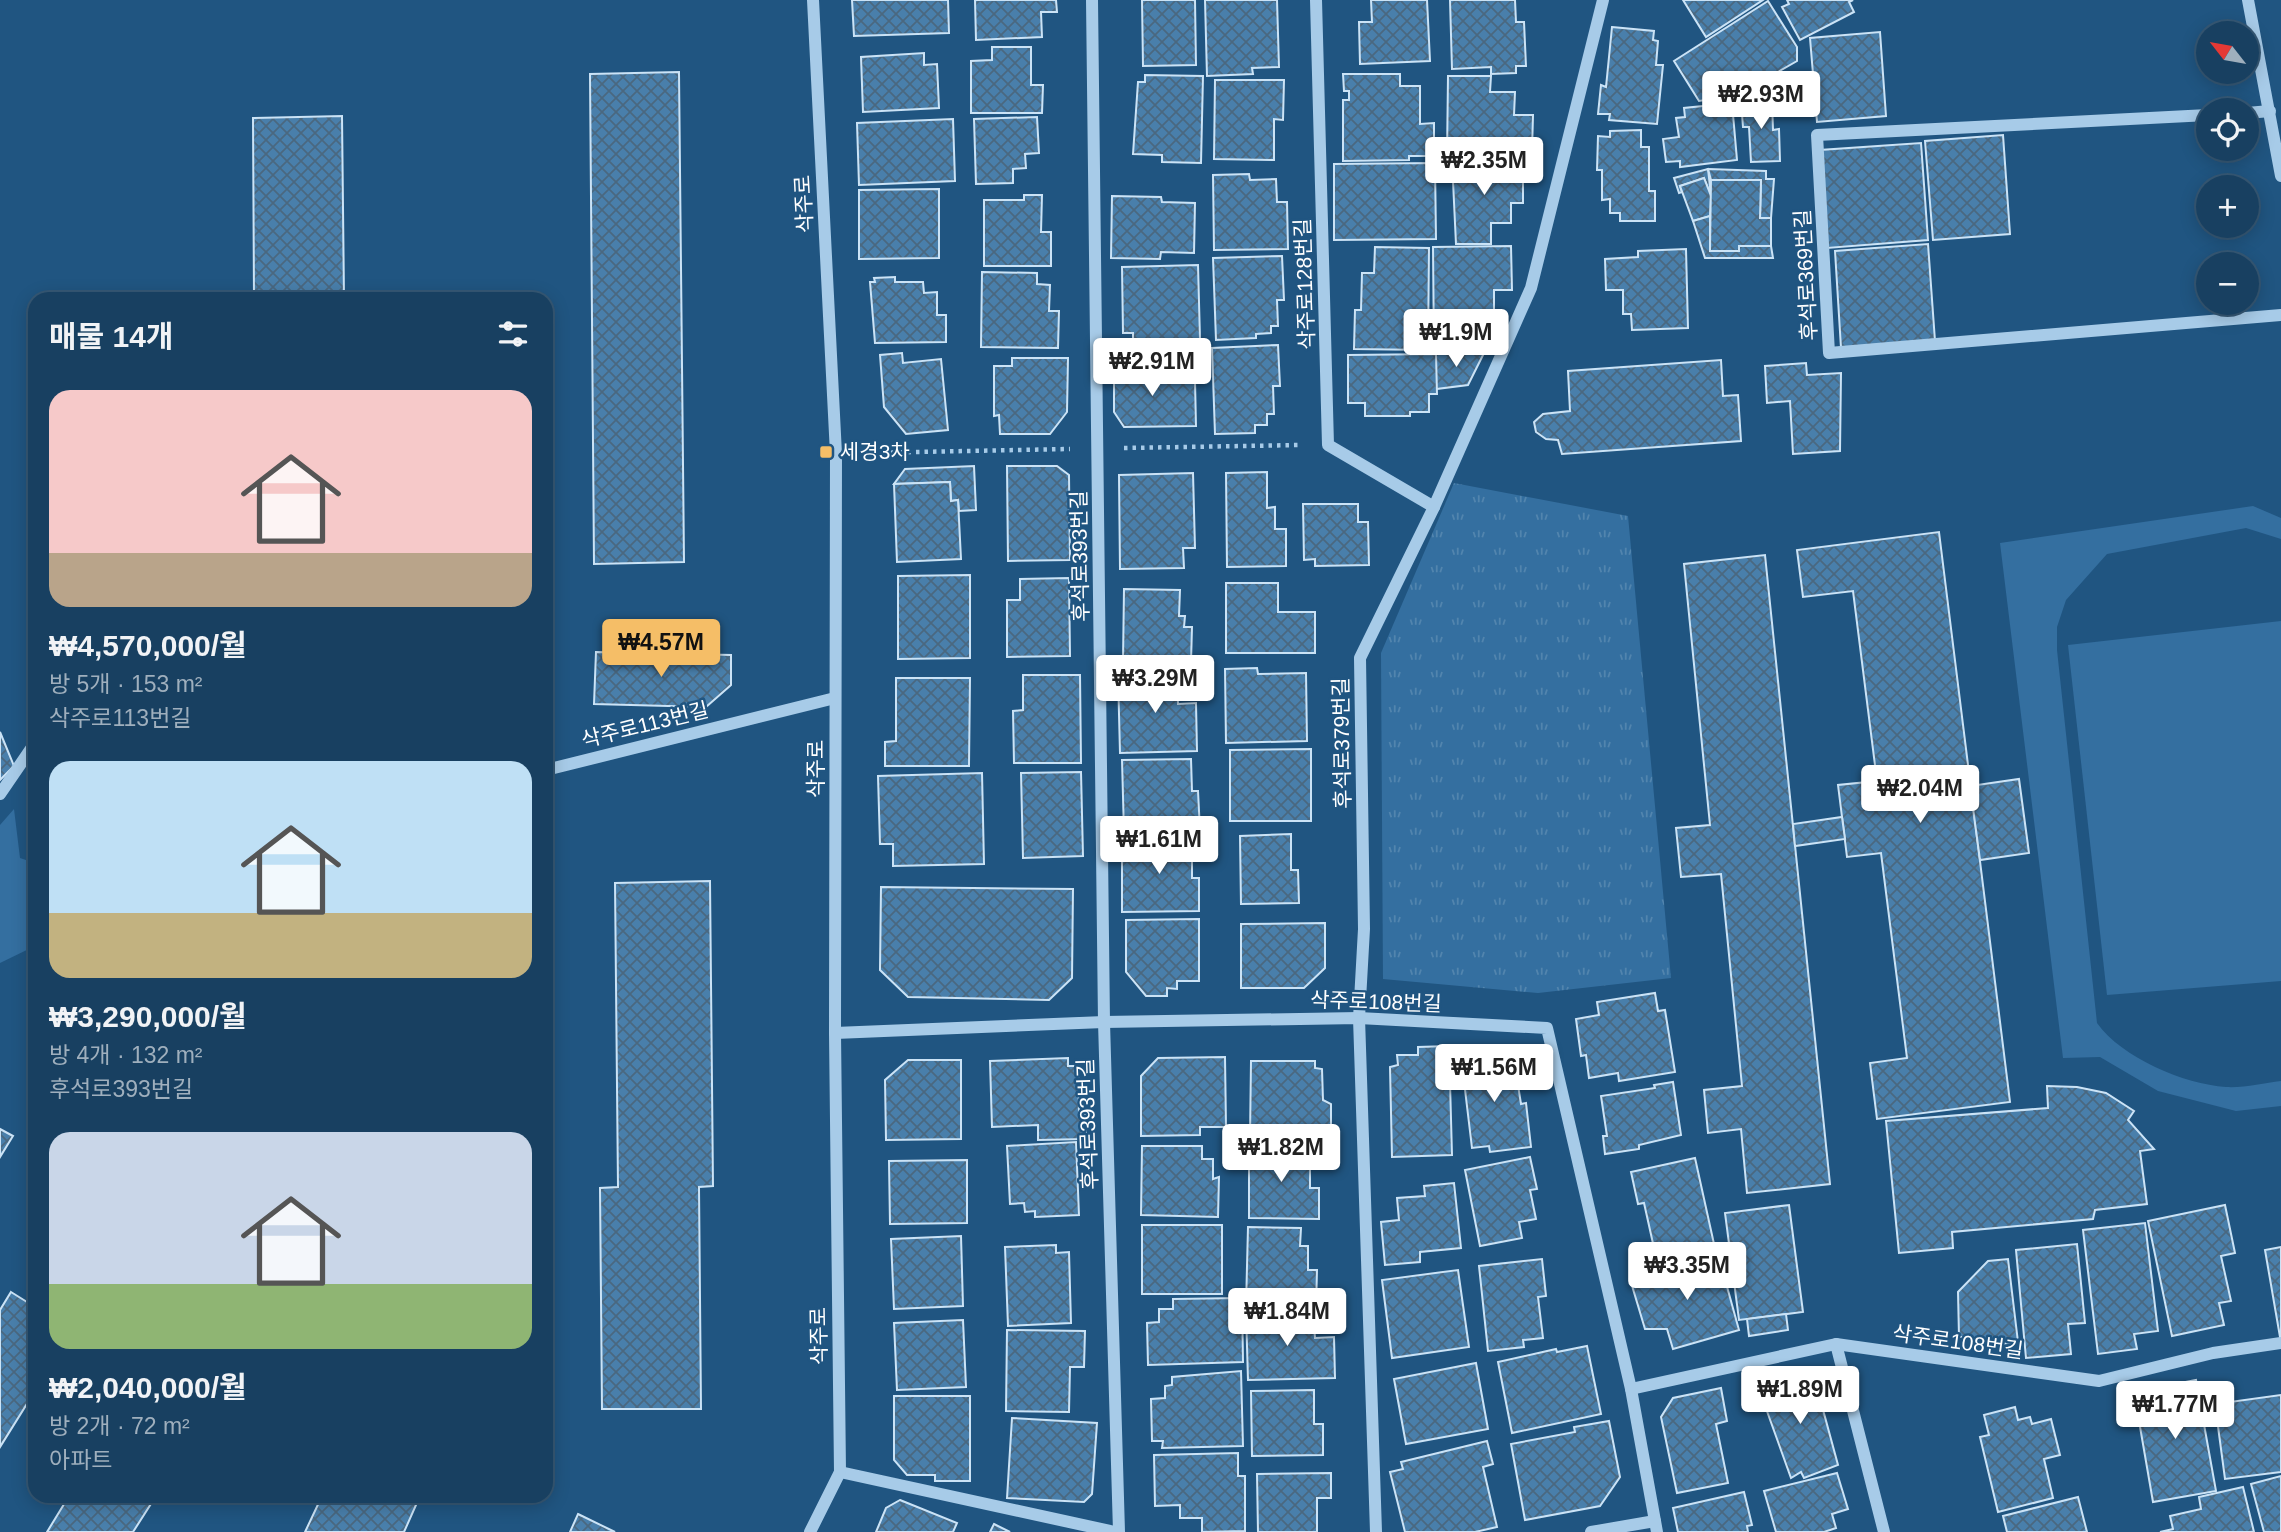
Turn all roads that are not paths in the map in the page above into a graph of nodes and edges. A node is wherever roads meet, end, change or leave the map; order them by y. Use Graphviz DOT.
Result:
graph roads {
  1 [pos="813,0"];
  2 [pos="1092,0"];
  3 [pos="1316,0"];
  4 [pos="1603,0"];
  5 [pos="2248,0"];
  6 [pos="2270,111"];
  7 [pos="2259,112"];
  8 [pos="2196,115"];
  9 [pos="2281,176"];
  10 [pos="2281,315"];
  11 [pos="1434,507"];
  12 [pos="835,698"];
  13 [pos="28,753"];
  14 [pos="553,768"];
  15 [pos="0,794"];
  16 [pos="1359,1017"];
  17 [pos="1104,1022"];
  18 [pos="835,1033"];
  19 [pos="2281,1343"];
  20 [pos="1836,1344"];
  21 [pos="1631,1389"];
  22 [pos="840,1472"];
  23 [pos="1656,1527"];
  24 [pos="810,1532"];
  25 [pos="1117,1532"];
  26 [pos="1376,1532"];
  27 [pos="1591,1532"];
  28 [pos="1884,1532"];
  1 -- 12 [label="street, 삭주로"];
  2 -- 17 [label="street, 후석로393번길"];
  3 -- 11 [label="street, 삭주로128번길"];
  4 -- 11 [label="street, 후석로379번길"];
  5 -- 6 [label="street"];
  6 -- 7 [label="street"];
  6 -- 9 [label="street"];
  8 -- 10 [label="street, 후석로369번길"];
  11 -- 16 [label="street, 후석로379번길"];
  12 -- 14 [label="street, 삭주로113번길"];
  12 -- 18 [label="street, 삭주로"];
  13 -- 15 [label="street"];
  16 -- 17 [label="street, 삭주로108번길"];
  16 -- 21 [label="street, 삭주로108번길"];
  16 -- 26 [label="street, 후석로379번길"];
  17 -- 18 [label="street, 삭주로108번길"];
  17 -- 25 [label="street, 후석로393번길"];
  18 -- 22 [label="street, 삭주로"];
  19 -- 20 [label="street, 삭주로108번길"];
  20 -- 21 [label="street, 삭주로108번길"];
  20 -- 28 [label="street"];
  21 -- 23 [label="street, 삭주로108번길"];
  22 -- 24 [label="street, 삭주로"];
  22 -- 25 [label="street"];
  23 -- 27 [label="street"];
}
